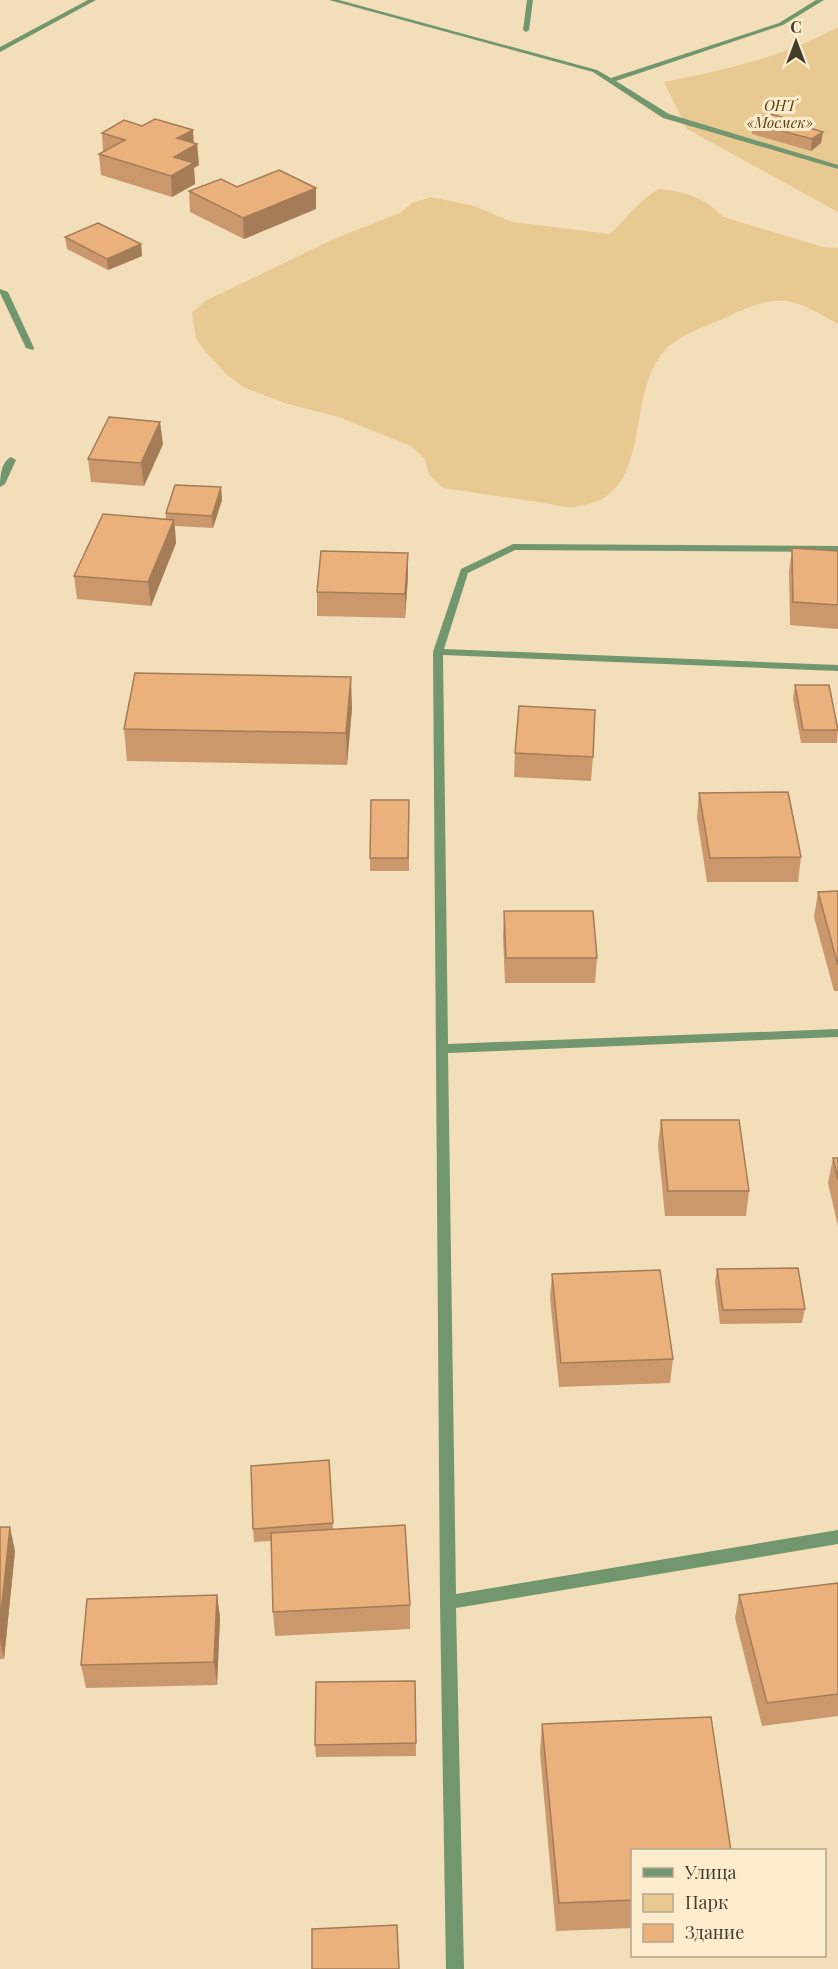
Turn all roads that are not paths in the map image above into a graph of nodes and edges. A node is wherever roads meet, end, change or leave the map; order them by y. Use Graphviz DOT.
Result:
graph roads {
  1 [pos="93,0"];
  2 [pos="332,0"];
  3 [pos="530,0"];
  4 [pos="821,0"];
  5 [pos="526,30"];
  6 [pos="0,50"];
  7 [pos="609,81"];
  8 [pos="838,167"];
  9 [pos="0,291"];
  10 [pos="30,348"];
  11 [pos="11,460"];
  12 [pos="0,484"];
  13 [pos="838,549"];
  14 [pos="438,652"];
  15 [pos="838,668"];
  16 [pos="838,1033"];
  17 [pos="442,1049"];
  18 [pos="838,1537"];
  19 [pos="448,1602"];
  20 [pos="455,1969"];
  1 -- 6 [label="street"];
  2 -- 7 [label="street"];
  3 -- 5 [label="street"];
  4 -- 7 [label="street"];
  7 -- 8 [label="street"];
  9 -- 10 [label="street"];
  11 -- 12 [label="street"];
  13 -- 14 [label="street"];
  14 -- 15 [label="street"];
  14 -- 17 [label="street"];
  16 -- 17 [label="street"];
  17 -- 19 [label="street"];
  18 -- 19 [label="street"];
  19 -- 20 [label="street"];
}
